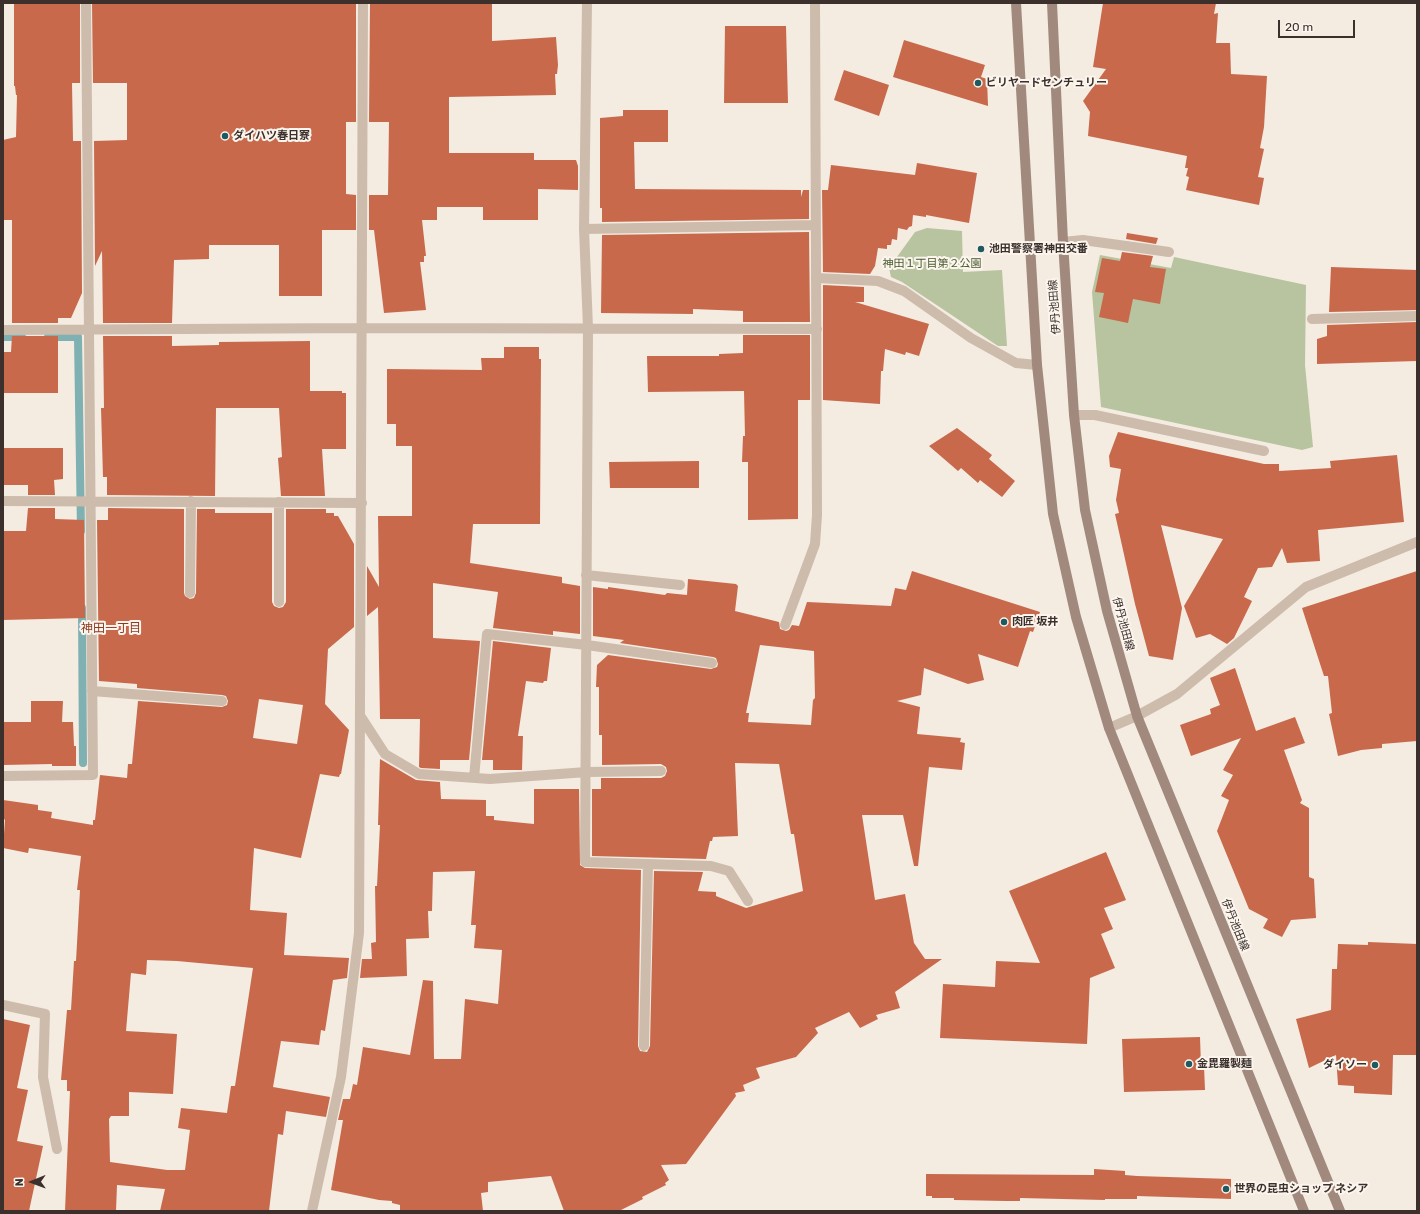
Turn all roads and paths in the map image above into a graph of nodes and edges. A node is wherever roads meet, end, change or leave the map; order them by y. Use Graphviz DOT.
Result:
graph roads {
  1 [pos="86,3"];
  2 [pos="363,3"];
  3 [pos="587,3"];
  4 [pos="815,3"];
  5 [pos="1016,3"];
  6 [pos="1052,3"];
  7 [pos="815,225"];
  8 [pos="584,229"];
  9 [pos="1063,242"];
  10 [pos="1169,252"];
  11 [pos="816,278"];
  12 [pos="1417,316"];
  13 [pos="1312,319"];
  14 [pos="362,328"];
  15 [pos="588,328"];
  16 [pos="817,329"];
  17 [pos="3,330"];
  18 [pos="90,330"];
  19 [pos="1037,365"];
  20 [pos="1074,416"];
  21 [pos="1264,451"];
  22 [pos="91,501"];
  23 [pos="191,501"];
  24 [pos="3,502"];
  25 [pos="279,502"];
  26 [pos="362,503"];
  27 [pos="1417,542"];
  28 [pos="586,575"];
  29 [pos="680,585"];
  30 [pos="190,593"];
  31 [pos="279,602"];
  32 [pos="786,625"];
  33 [pos="587,645"];
  34 [pos="712,663"];
  35 [pos="92,691"];
  36 [pos="222,701"];
  37 [pos="1137,716"];
  38 [pos="362,717"];
  39 [pos="1110,728"];
  40 [pos="661,770"];
  41 [pos="587,772"];
  42 [pos="3,776"];
  43 [pos="474,778"];
  44 [pos="648,864"];
  45 [pos="748,901"];
  46 [pos="3,1005"];
  47 [pos="644,1046"];
  48 [pos="57,1149"];
  49 [pos="312,1211"];
  50 [pos="1304,1211"];
  51 [pos="1340,1211"];
  1 -- 18 [label="street"];
  2 -- 14 [label="street"];
  3 -- 8 [label="street"];
  4 -- 7 [label="street"];
  5 -- 19 [label="main road, 伊丹池田線"];
  6 -- 9 [label="main road, 伊丹池田線"];
  7 -- 8 [label="street"];
  7 -- 11 [label="street"];
  8 -- 15 [label="street"];
  9 -- 10 [label="street"];
  9 -- 20 [label="main road, 伊丹池田線"];
  11 -- 16 [label="street"];
  11 -- 19 [label="street"];
  12 -- 13 [label="street"];
  14 -- 15 [label="street"];
  14 -- 18 [label="street"];
  14 -- 26 [label="street"];
  15 -- 16 [label="street"];
  15 -- 28 [label="street"];
  16 -- 32 [label="street"];
  17 -- 18 [label="street"];
  18 -- 22 [label="street"];
  19 -- 39 [label="main road, 伊丹池田線"];
  20 -- 21 [label="street"];
  20 -- 37 [label="main road, 伊丹池田線"];
  22 -- 23 [label="street"];
  22 -- 24 [label="street"];
  22 -- 35 [label="street"];
  23 -- 25 [label="street"];
  23 -- 30 [label="street"];
  25 -- 26 [label="street"];
  25 -- 31 [label="street"];
  26 -- 38 [label="street"];
  27 -- 37 [label="street"];
  28 -- 29 [label="street"];
  28 -- 33 [label="street"];
  33 -- 34 [label="street"];
  33 -- 41 [label="street"];
  33 -- 43 [label="street"];
  35 -- 36 [label="street"];
  35 -- 42 [label="street"];
  37 -- 39 [label="street"];
  37 -- 51 [label="main road, 伊丹池田線"];
  38 -- 43 [label="street"];
  38 -- 49 [label="street"];
  39 -- 50 [label="main road, 伊丹池田線"];
  40 -- 41 [label="street"];
  41 -- 43 [label="street"];
  41 -- 44 [label="street"];
  44 -- 45 [label="street"];
  44 -- 47 [label="street"];
  46 -- 48 [label="street"];
}
